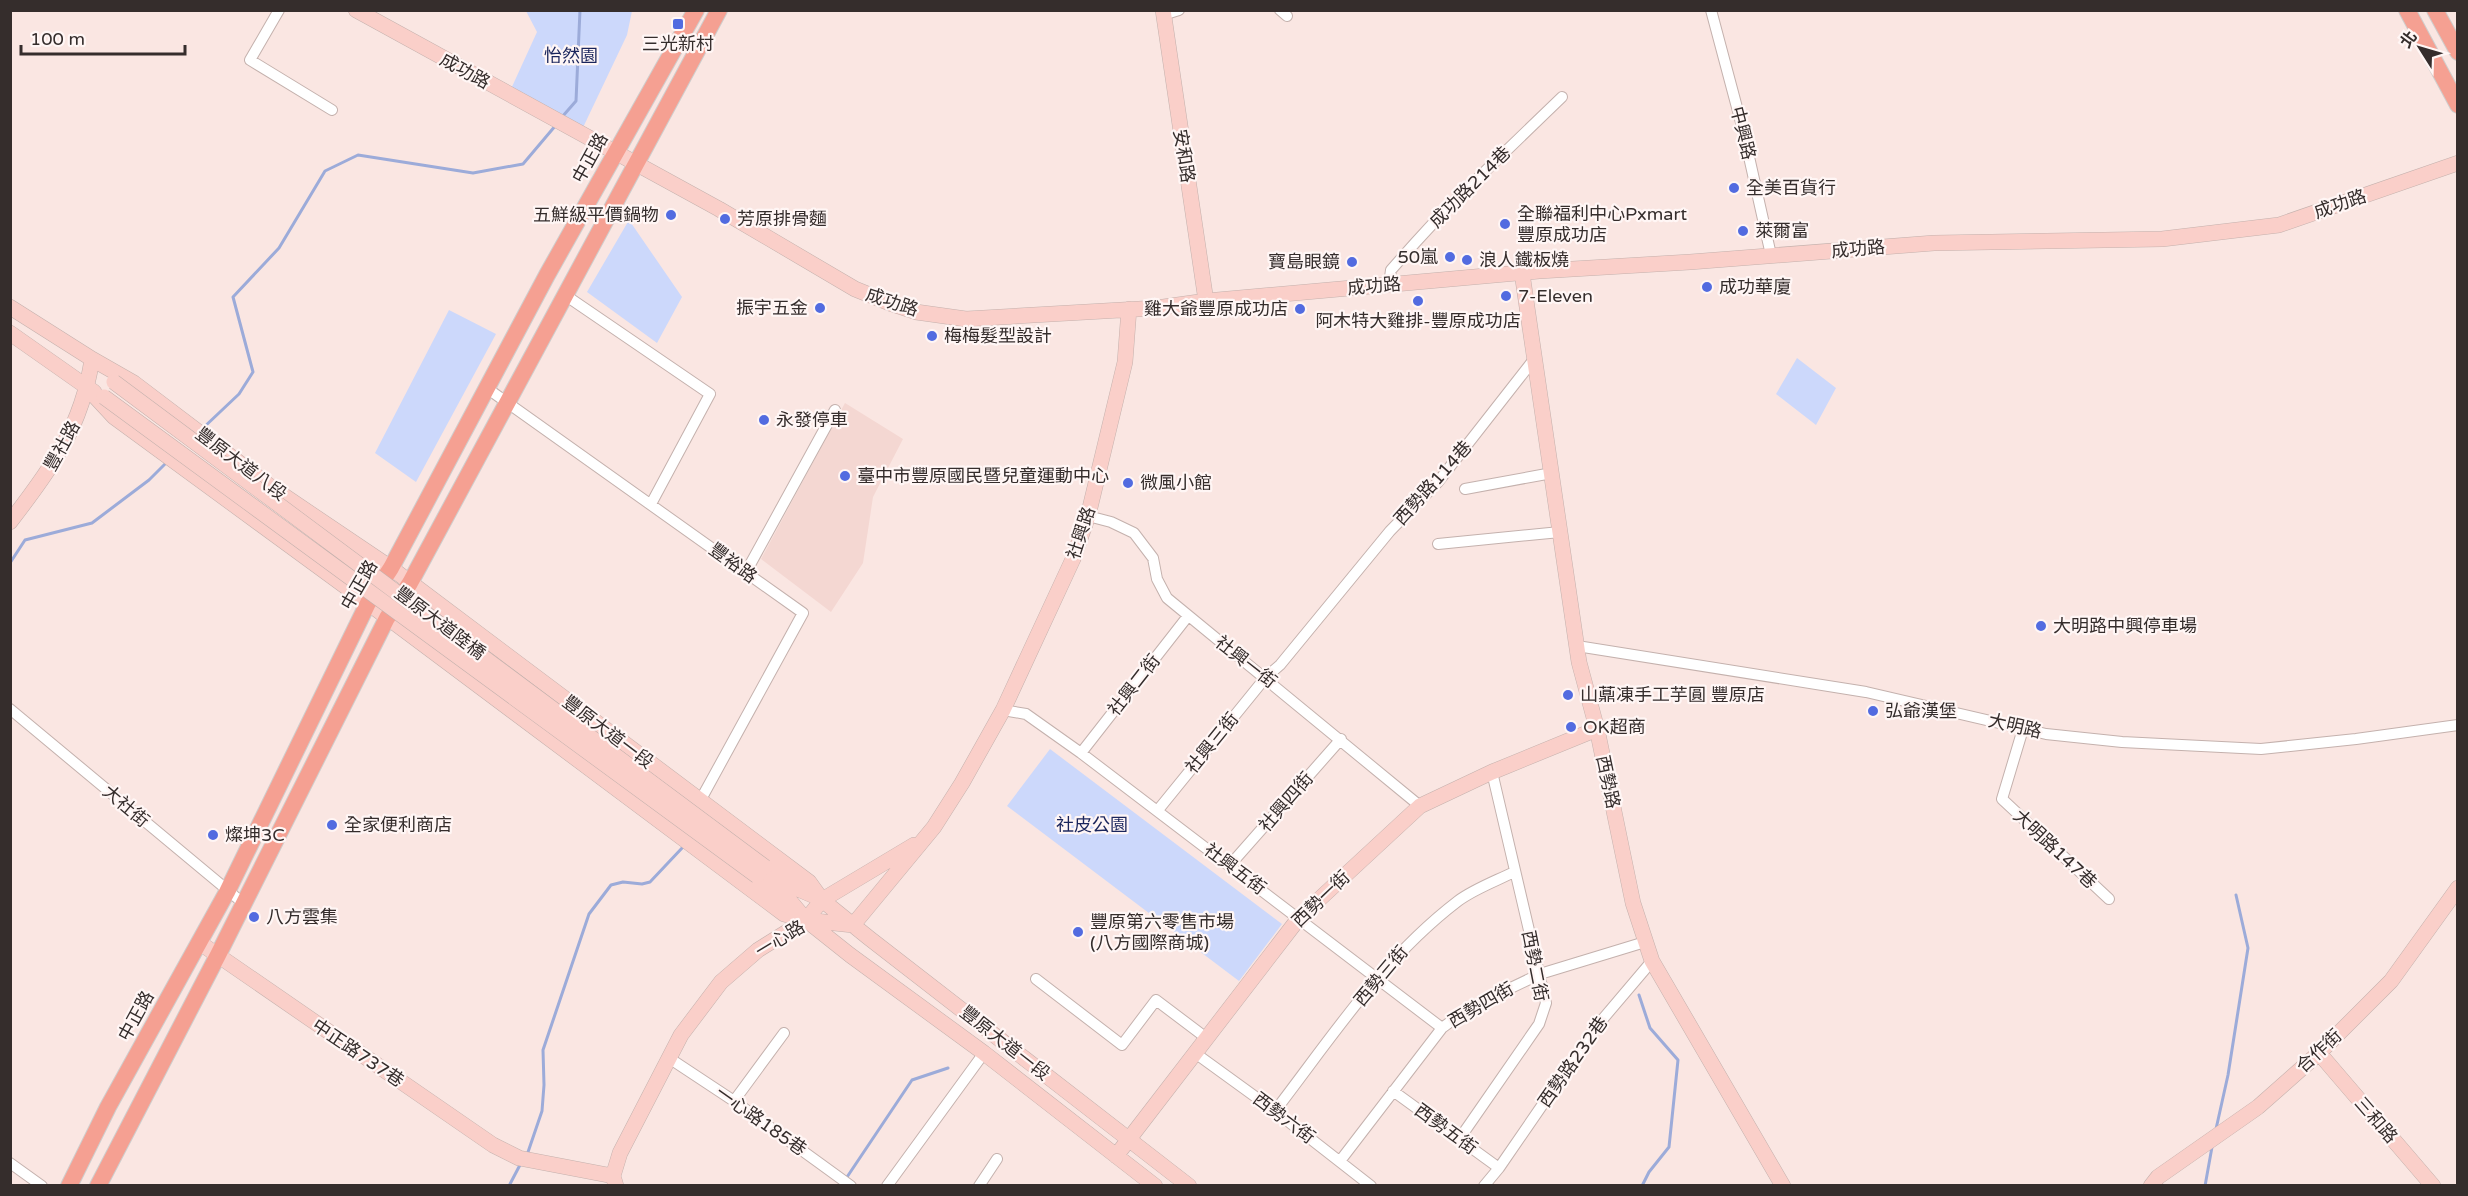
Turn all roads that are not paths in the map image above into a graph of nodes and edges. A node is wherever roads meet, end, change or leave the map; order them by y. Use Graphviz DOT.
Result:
graph roads {
  1 [pos="279,10"];
  2 [pos="356,10"];
  3 [pos="696,10"];
  4 [pos="719,10"];
  5 [pos="1179,10"];
  6 [pos="1711,10"];
  7 [pos="2407,10"];
  8 [pos="2434,10"];
  9 [pos="1163,13"];
  10 [pos="2457,52"];
  11 [pos="1562,97"];
  12 [pos="2457,105"];
  13 [pos="332,110"];
  14 [pos="615,152"];
  15 [pos="636,163"];
  16 [pos="2457,163"];
  17 [pos="1771,255"];
  18 [pos="1522,273"];
  19 [pos="1389,285"];
  20 [pos="565,295"];
  21 [pos="1206,301"];
  22 [pos="10,307"];
  23 [pos="1130,309"];
  24 [pos="10,333"];
  25 [pos="1535,358"];
  26 [pos="92,359"];
  27 [pos="114,382"];
  28 [pos="88,388"];
  29 [pos="488,389"];
  30 [pos="104,397"];
  31 [pos="508,402"];
  32 [pos="835,410"];
  33 [pos="1552,473"];
  34 [pos="1465,489"];
  35 [pos="651,504"];
  36 [pos="1088,516"];
  37 [pos="10,522"];
  38 [pos="1560,532"];
  39 [pos="1438,544"];
  40 [pos="391,568"];
  41 [pos="746,572"];
  42 [pos="410,583"];
  43 [pos="368,603"];
  44 [pos="1188,616"];
  45 [pos="387,618"];
  46 [pos="1577,646"];
  47 [pos="1266,677"];
  48 [pos="10,709"];
  49 [pos="1003,710"];
  50 [pos="2457,725"];
  51 [pos="1597,729"];
  52 [pos="2023,729"];
  53 [pos="1341,739"];
  54 [pos="1081,753"];
  55 [pos="1492,772"];
  56 [pos="700,801"];
  57 [pos="1420,806"];
  58 [pos="1158,810"];
  59 [pos="923,840"];
  60 [pos="1230,865"];
  61 [pos="761,871"];
  62 [pos="1514,872"];
  63 [pos="2457,888"];
  64 [pos="227,892"];
  65 [pos="2109,899"];
  66 [pos="822,900"];
  67 [pos="243,903"];
  68 [pos="1299,918"];
  69 [pos="806,920"];
  70 [pos="853,925"];
  71 [pos="1645,942"];
  72 [pos="200,943"];
  73 [pos="218,956"];
  74 [pos="1652,961"];
  75 [pos="1540,974"];
  76 [pos="1377,977"];
  77 [pos="1036,980"];
  78 [pos="1442,1028"];
  79 [pos="784,1033"];
  80 [pos="1205,1037"];
  81 [pos="984,1053"];
  82 [pos="1195,1053"];
  83 [pos="2319,1053"];
  84 [pos="669,1058"];
  85 [pos="1393,1091"];
  86 [pos="734,1101"];
  87 [pos="1275,1111"];
  88 [pos="1460,1138"];
  89 [pos="1129,1140"];
  90 [pos="1116,1156"];
  91 [pos="997,1159"];
  92 [pos="1340,1161"];
  93 [pos="10,1163"];
  94 [pos="1499,1168"];
  95 [pos="614,1181"];
  96 [pos="42,1185"];
  97 [pos="69,1185"];
  98 [pos="98,1185"];
  99 [pos="851,1185"];
  100 [pos="887,1185"];
  101 [pos="979,1185"];
  102 [pos="1155,1185"];
  103 [pos="1188,1185"];
  104 [pos="1371,1185"];
  105 [pos="1484,1185"];
  106 [pos="1783,1185"];
  107 [pos="2151,1185"];
  108 [pos="2433,1185"];
  1 -- 13 [label="street"];
  2 -- 14 [label="street, 成功路"];
  3 -- 14 [label="main road, 中正路"];
  4 -- 15 [label="main road"];
  5 -- 9 [label="street"];
  6 -- 17 [label="street, 中興路"];
  7 -- 12 [label="main road"];
  8 -- 10 [label="main road"];
  9 -- 21 [label="street, 安和路"];
  11 -- 19 [label="street, 成功路214巷"];
  14 -- 15 [label="street, 成功路"];
  14 -- 29 [label="main road, 中正路"];
  15 -- 20 [label="main road"];
  15 -- 23 [label="street, 成功路"];
  16 -- 17 [label="street, 成功路"];
  17 -- 18 [label="street, 成功路"];
  18 -- 19 [label="street, 成功路"];
  18 -- 25 [label="street, 西勢路"];
  19 -- 21 [label="street, 成功路"];
  20 -- 31 [label="main road"];
  20 -- 35 [label="street"];
  21 -- 23 [label="street, 成功路"];
  22 -- 26 [label="street, 豐原大道八段"];
  23 -- 36 [label="street, 社興路"];
  24 -- 28 [label="street, 豐原大道八段"];
  25 -- 33 [label="street, 西勢路"];
  25 -- 47 [label="street, 西勢路114巷"];
  26 -- 27 [label="street, 豐原大道八段"];
  26 -- 28 [label="street, 豐社路"];
  26 -- 40 [label="street, 豐原大道八段"];
  27 -- 61 [label="street, 豐原大道陸橋, bridge"];
  28 -- 30 [label="street, 豐原大道八段"];
  28 -- 37 [label="street, 豐社路"];
  28 -- 43 [label="street, 豐原大道八段"];
  29 -- 31 [label="street, 豐裕路"];
  29 -- 40 [label="main road, 中正路"];
  30 -- 61 [label="street, 豐原大道陸橋, bridge"];
  31 -- 35 [label="street, 豐裕路"];
  31 -- 42 [label="main road"];
  32 -- 41 [label="street"];
  33 -- 34 [label="street"];
  33 -- 38 [label="street, 西勢路"];
  35 -- 41 [label="street, 豐裕路"];
  36 -- 44 [label="street, 社興一街"];
  36 -- 49 [label="street, 社興路"];
  38 -- 39 [label="street"];
  38 -- 46 [label="street, 西勢路"];
  40 -- 42 [label="street, 豐原大道一段"];
  40 -- 43 [label="main road, 中正路"];
  41 -- 56 [label="street, 豐裕路"];
  42 -- 45 [label="main road"];
  42 -- 56 [label="street, 豐原大道一段"];
  43 -- 45 [label="street, 豐原大道一段"];
  43 -- 64 [label="main road, 中正路"];
  44 -- 47 [label="street, 社興一街"];
  44 -- 54 [label="street, 社興二街"];
  45 -- 67 [label="main road"];
  45 -- 69 [label="street, 豐原大道一段"];
  46 -- 51 [label="street, 西勢路"];
  46 -- 52 [label="street, 大明路"];
  47 -- 53 [label="street, 社興一街"];
  47 -- 58 [label="street, 社興三街"];
  48 -- 64 [label="street, 大社街"];
  49 -- 54 [label="street, 社興五街"];
  49 -- 59 [label="street"];
  50 -- 52 [label="street, 大明路"];
  51 -- 55 [label="street, 西勢一街"];
  51 -- 71 [label="street, 西勢路"];
  52 -- 65 [label="street, 大明路147巷"];
  53 -- 57 [label="street, 社興一街"];
  53 -- 60 [label="street, 社興四街"];
  54 -- 58 [label="street, 社興五街"];
  55 -- 57 [label="street, 西勢一街"];
  55 -- 62 [label="street, 西勢二街"];
  56 -- 66 [label="street, 豐原大道一段"];
  57 -- 68 [label="street, 西勢一街"];
  58 -- 60 [label="street, 社興五街"];
  59 -- 66 [label="street"];
  59 -- 70 [label="street"];
  60 -- 68 [label="street, 社興五街"];
  61 -- 66 [label="street, 豐原大道一段"];
  61 -- 69 [label="street, 豐原大道一段"];
  62 -- 75 [label="street, 西勢二街"];
  62 -- 76 [label="street, 西勢三街"];
  63 -- 83 [label="street, 合作街"];
  64 -- 67 [label="street, 大社街"];
  64 -- 72 [label="main road, 中正路"];
  66 -- 69 [label="street"];
  66 -- 70 [label="street, 豐原大道一段"];
  67 -- 73 [label="main road"];
  68 -- 76 [label="street, 社興五街"];
  68 -- 80 [label="street, 西勢一街"];
  69 -- 70 [label="street, 一心路"];
  69 -- 81 [label="street, 豐原大道一段"];
  69 -- 84 [label="street, 一心路"];
  70 -- 89 [label="street, 豐原大道一段"];
  71 -- 74 [label="street, 西勢路"];
  71 -- 75 [label="street, 西勢四街"];
  72 -- 73 [label="street, 中正路737巷"];
  72 -- 97 [label="main road, 中正路"];
  73 -- 95 [label="street, 中正路737巷"];
  73 -- 98 [label="main road"];
  74 -- 94 [label="street, 西勢路232巷"];
  74 -- 106 [label="street, 西勢路"];
  75 -- 78 [label="street, 西勢四街"];
  75 -- 88 [label="street, 西勢二街"];
  76 -- 78 [label="street, 社興五街"];
  76 -- 87 [label="street, 西勢三街"];
  77 -- 80 [label="street"];
  78 -- 85 [label="street, 西勢四街"];
  79 -- 86 [label="street"];
  80 -- 82 [label="street, 西勢一街"];
  81 -- 90 [label="street, 豐原大道一段"];
  81 -- 100 [label="street"];
  82 -- 87 [label="street, 西勢六街"];
  82 -- 89 [label="street, 西勢一街"];
  83 -- 107 [label="street, 合作街"];
  83 -- 108 [label="street, 三和路"];
  84 -- 86 [label="street, 一心路185巷"];
  84 -- 95 [label="street, 一心路"];
  85 -- 88 [label="street, 西勢五街"];
  85 -- 92 [label="street, 西勢四街"];
  86 -- 99 [label="street, 一心路185巷"];
  87 -- 92 [label="street, 西勢六街"];
  88 -- 94 [label="street, 西勢五街"];
  89 -- 90 [label="street, 西勢一街"];
  89 -- 103 [label="street, 豐原大道一段"];
  90 -- 102 [label="street, 豐原大道一段"];
  91 -- 101 [label="street"];
  92 -- 104 [label="street, 西勢六街"];
  93 -- 96 [label="street"];
  94 -- 105 [label="street, 西勢路232巷"];
}
